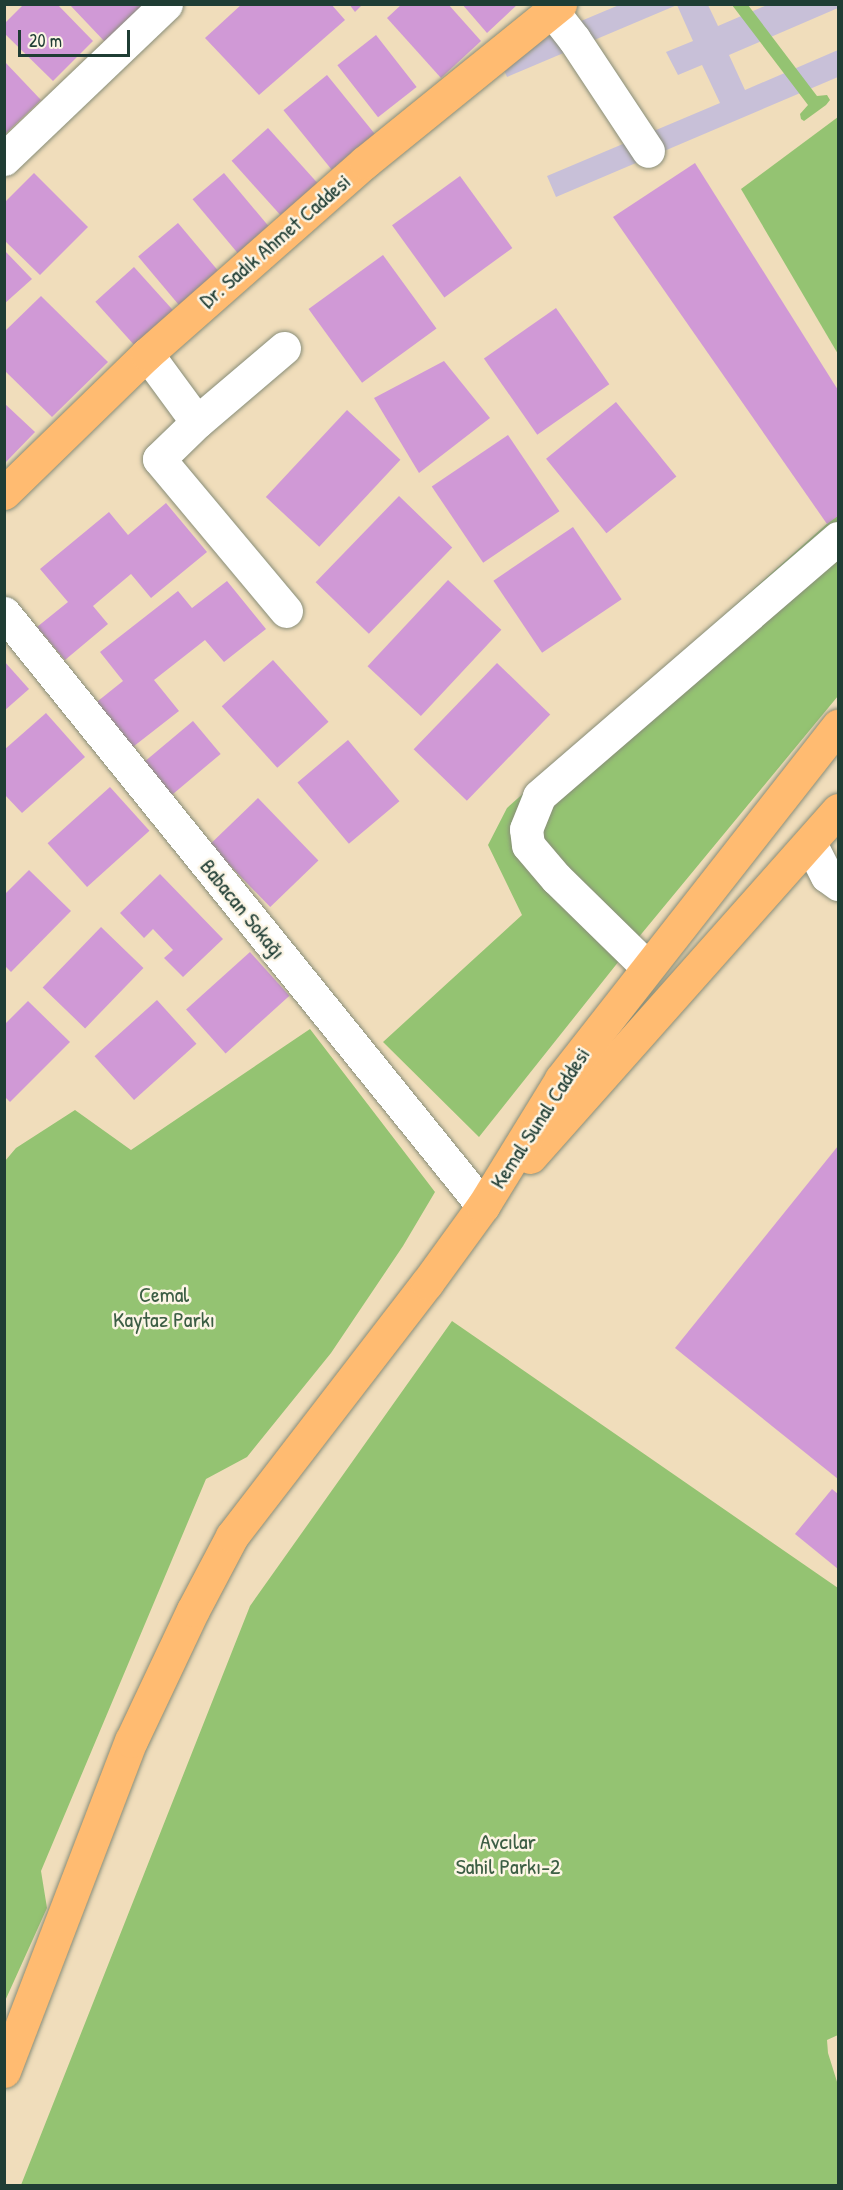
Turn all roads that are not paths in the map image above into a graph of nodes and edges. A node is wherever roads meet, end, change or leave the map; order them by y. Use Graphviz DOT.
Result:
graph roads {
  1 [pos="166,4"];
  2 [pos="556,8"];
  3 [pos="648,151"];
  4 [pos="4,159"];
  5 [pos="284,348"];
  6 [pos="147,354"];
  7 [pos="197,422"];
  8 [pos="4,492"];
  9 [pos="838,538"];
  10 [pos="286,611"];
  11 [pos="4,613"];
  12 [pos="838,726"];
  13 [pos="819,752"];
  14 [pos="838,810"];
  15 [pos="810,843"];
  16 [pos="838,884"];
  17 [pos="647,967"];
  18 [pos="483,1206"];
  19 [pos="4,2071"];
  1 -- 4 [label="street"];
  2 -- 3 [label="street"];
  2 -- 6 [label="main road, Dr. Sadık Ahmet Caddesi"];
  5 -- 7 [label="street"];
  6 -- 7 [label="street"];
  6 -- 8 [label="main road, Dr. Sadık Ahmet Caddesi"];
  7 -- 10 [label="street"];
  9 -- 17 [label="street"];
  11 -- 18 [label="street, Babacan Sokağı"];
  12 -- 13 [label="main road, Kemal Sunal Caddesi"];
  13 -- 15 [label="main road"];
  13 -- 17 [label="main road, Kemal Sunal Caddesi"];
  14 -- 15 [label="main road, Kemal Sunal Caddesi"];
  15 -- 16 [label="street"];
  15 -- 18 [label="main road, Kemal Sunal Caddesi"];
  17 -- 18 [label="main road, Kemal Sunal Caddesi"];
  18 -- 19 [label="main road"];
}
